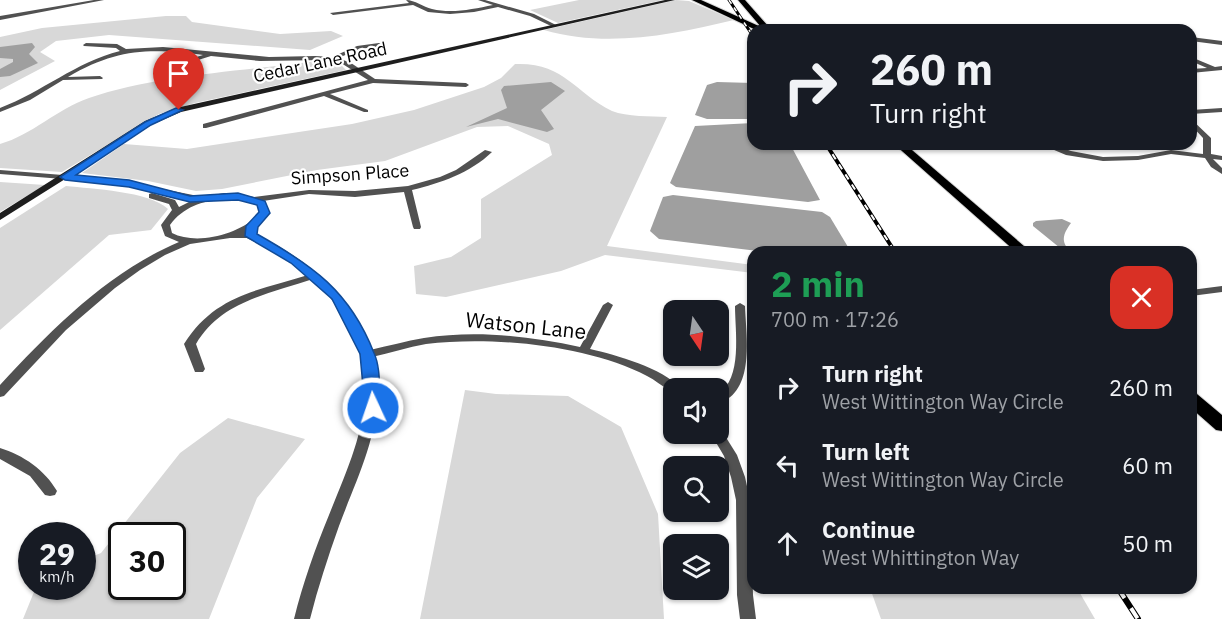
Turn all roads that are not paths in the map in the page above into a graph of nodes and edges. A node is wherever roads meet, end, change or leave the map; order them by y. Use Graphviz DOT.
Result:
graph roads {
  1 [pos="102,0"];
  2 [pos="480,0"];
  3 [pos="672,0"];
  4 [pos="695,0"];
  5 [pos="741,0"];
  6 [pos="410,2"];
  7 [pos="496,6"];
  8 [pos="333,13"];
  9 [pos="753,15"];
  10 [pos="733,16"];
  11 [pos="0,18"];
  12 [pos="750,24"];
  13 [pos="763,24"];
  14 [pos="553,26"];
  15 [pos="1197,40"];
  16 [pos="1222,43"];
  17 [pos="86,45"];
  18 [pos="379,45"];
  19 [pos="125,51"];
  20 [pos="210,54"];
  21 [pos="332,58"];
  22 [pos="1197,61"];
  23 [pos="182,63"];
  24 [pos="1218,68"];
  25 [pos="356,69"];
  26 [pos="1197,70"];
  27 [pos="100,78"];
  28 [pos="64,79"];
  29 [pos="372,81"];
  30 [pos="465,85"];
  31 [pos="326,95"];
  32 [pos="0,110"];
  33 [pos="1222,110"];
  34 [pos="366,111"];
  35 [pos="1197,112"];
  36 [pos="206,126"];
  37 [pos="1197,127"];
  38 [pos="906,150"];
  39 [pos="1061,150"];
  40 [pos="488,152"];
  41 [pos="1206,156"];
  42 [pos="1222,158"];
  43 [pos="0,172"];
  44 [pos="1222,172"];
  45 [pos="65,177"];
  46 [pos="0,178"];
  47 [pos="57,182"];
  48 [pos="408,189"];
  49 [pos="278,197"];
  50 [pos="213,198"];
  51 [pos="255,200"];
  52 [pos="263,206"];
  53 [pos="173,214"];
  54 [pos="0,217"];
  55 [pos="417,227"];
  56 [pos="251,231"];
  57 [pos="172,237"];
  58 [pos="189,241"];
  59 [pos="1017,246"];
  60 [pos="167,248"];
  61 [pos="314,276"];
  62 [pos="1222,289"];
  63 [pos="1197,292"];
  64 [pos="1222,296"];
  65 [pos="1197,298"];
  66 [pos="608,305"];
  67 [pos="740,306"];
  68 [pos="584,350"];
  69 [pos="368,354"];
  70 [pos="199,369"];
  71 [pos="663,382"];
  72 [pos="729,392"];
  73 [pos="0,393"];
  74 [pos="1197,403"];
  75 [pos="1222,425"];
  76 [pos="726,444"];
  77 [pos="0,453"];
  78 [pos="50,491"];
  79 [pos="747,583"];
  80 [pos="747,594"];
  81 [pos="302,619"];
  82 [pos="748,619"];
  1 -- 11 [label="street"];
  2 -- 7 [label="street"];
  3 -- 14 [label="street, Cedar Lane Road"];
  4 -- 10 [label="main road"];
  5 -- 9 [label="main road"];
  6 -- 7 [label="street"];
  6 -- 8 [label="street"];
  7 -- 14 [label="street"];
  9 -- 10 [label="main road"];
  9 -- 13 [label="main road"];
  10 -- 12 [label="main road"];
  14 -- 25 [label="street, Cedar Lane Road"];
  15 -- 16 [label="street"];
  17 -- 19 [label="street"];
  18 -- 21 [label="street"];
  19 -- 20 [label="street"];
  19 -- 28 [label="street"];
  20 -- 21 [label="street"];
  20 -- 23 [label="street"];
  21 -- 25 [label="street"];
  22 -- 24 [label="street"];
  24 -- 26 [label="street"];
  25 -- 29 [label="street"];
  25 -- 45 [label="street, Cedar Lane Road"];
  27 -- 28 [label="street"];
  28 -- 32 [label="street"];
  29 -- 30 [label="street"];
  29 -- 31 [label="street"];
  31 -- 34 [label="street"];
  31 -- 36 [label="street"];
  33 -- 35 [label="street"];
  37 -- 41 [label="street"];
  38 -- 59 [label="main road"];
  39 -- 41 [label="street"];
  40 -- 48 [label="street, Simpson Place"];
  41 -- 42 [label="street"];
  41 -- 44 [label="street"];
  43 -- 45 [label="street"];
  45 -- 47 [label="street, Cedar Lane Road"];
  45 -- 50 [label="street"];
  46 -- 47 [label="street"];
  47 -- 53 [label="street"];
  47 -- 54 [label="street, Cedar Lane Road"];
  48 -- 49 [label="street, Simpson Place"];
  48 -- 55 [label="street"];
  49 -- 51 [label="street, Simpson Place"];
  49 -- 52 [label="street, Simpson Place"];
  50 -- 51 [label="street, Simpson Place"];
  50 -- 53 [label="street"];
  51 -- 52 [label="street"];
  52 -- 56 [label="street"];
  53 -- 57 [label="street"];
  56 -- 58 [label="street"];
  56 -- 61 [label="street"];
  57 -- 58 [label="street"];
  57 -- 60 [label="street"];
  58 -- 60 [label="street"];
  60 -- 73 [label="street"];
  61 -- 69 [label="street"];
  61 -- 70 [label="street"];
  62 -- 63 [label="street"];
  64 -- 65 [label="street"];
  66 -- 68 [label="street"];
  67 -- 72 [label="street"];
  68 -- 69 [label="street, Watson Lane"];
  68 -- 71 [label="street, Watson Lane"];
  69 -- 81 [label="street"];
  74 -- 75 [label="main road"];
  76 -- 79 [label="street"];
  77 -- 78 [label="street"];
  80 -- 82 [label="street"];
}
